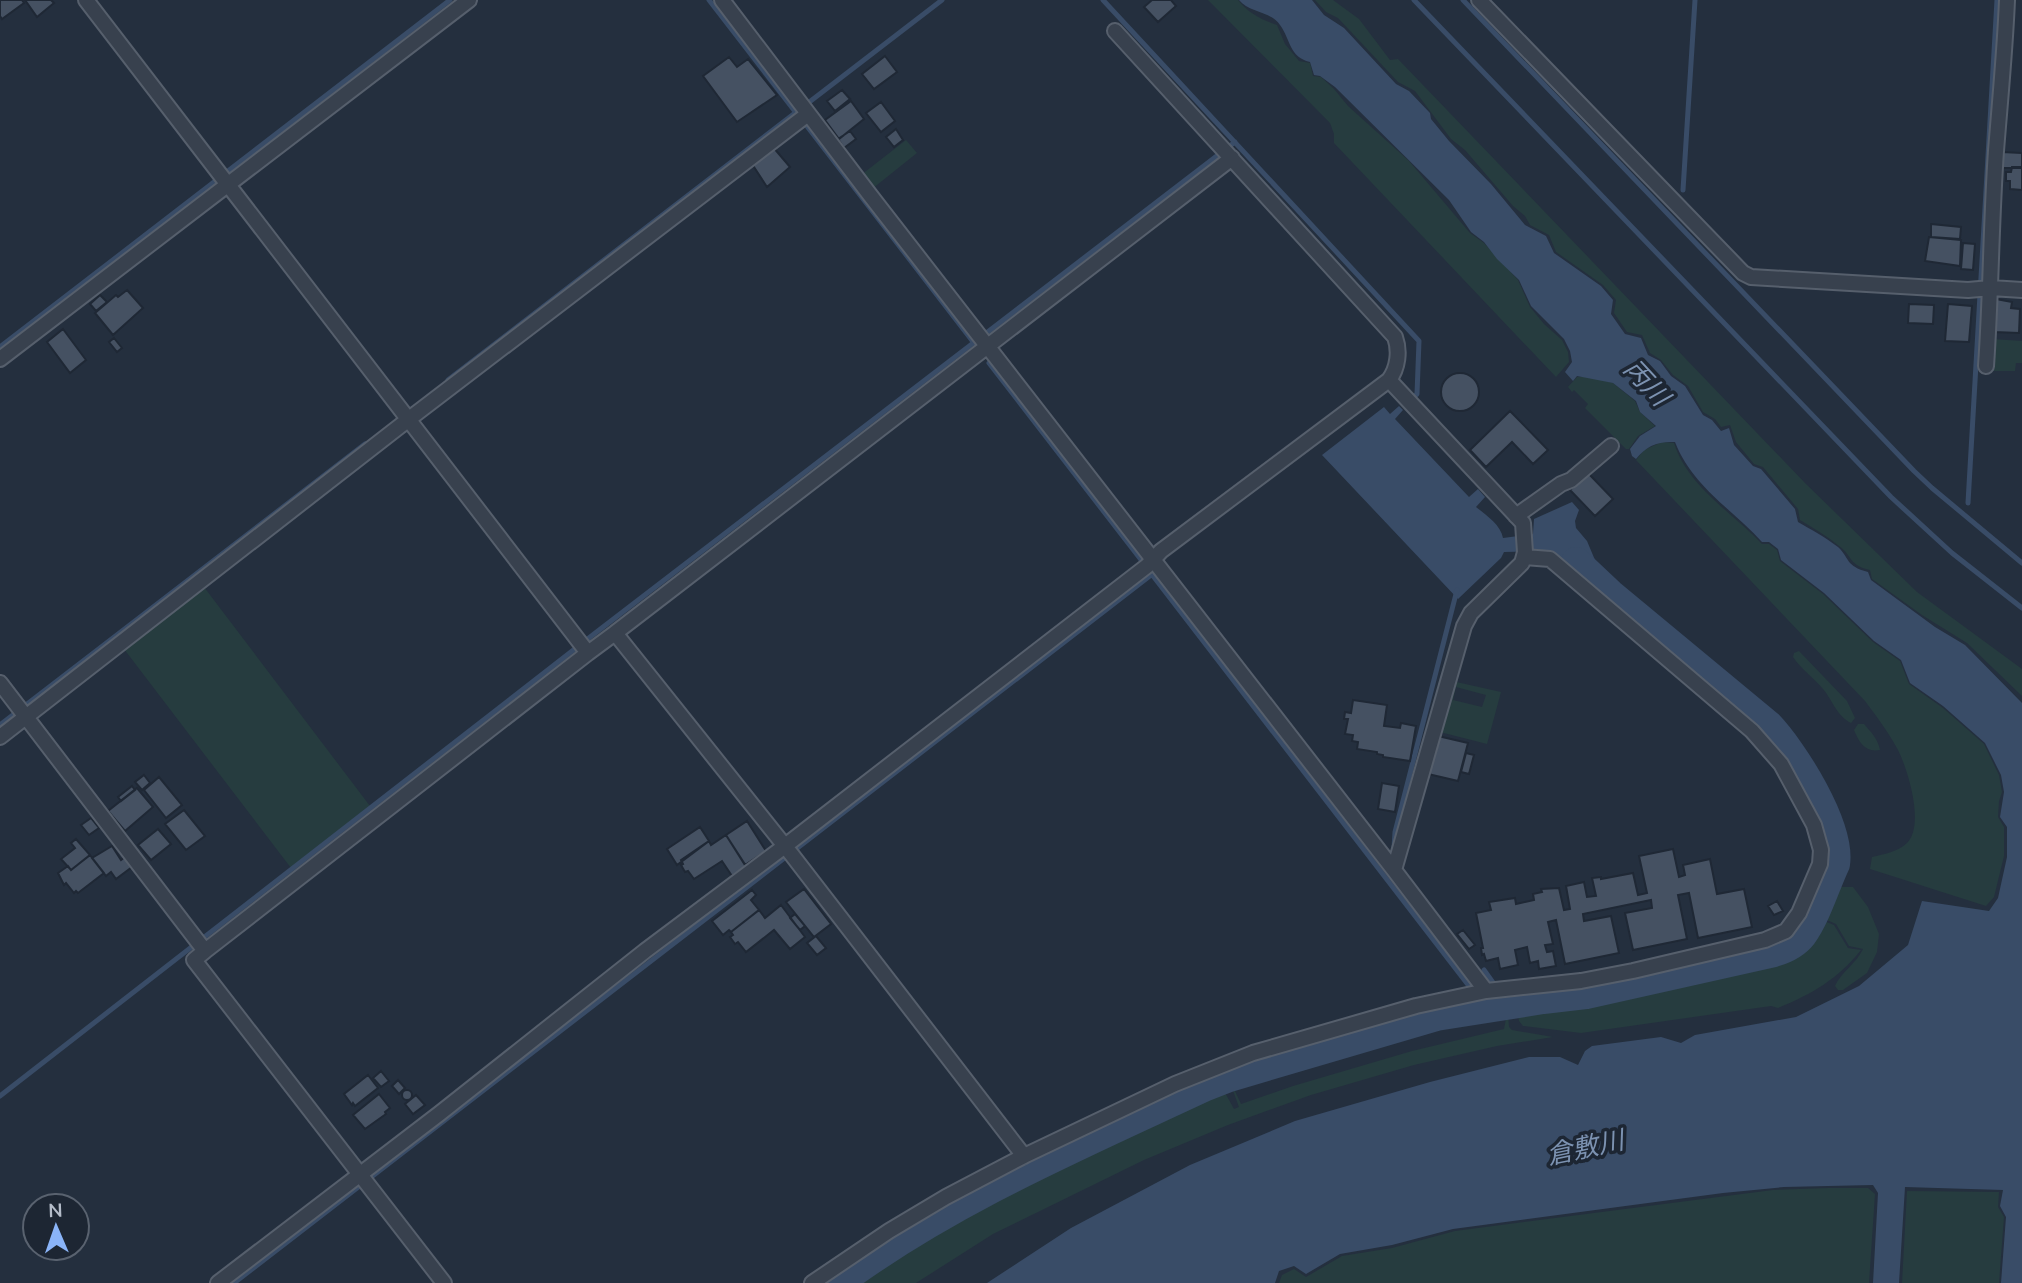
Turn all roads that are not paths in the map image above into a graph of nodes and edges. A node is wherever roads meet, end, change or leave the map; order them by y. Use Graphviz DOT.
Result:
graph roads {
  1 [pos="86,0"];
  2 [pos="469,0"];
  3 [pos="722,0"];
  4 [pos="1479,0"];
  5 [pos="2007,0"];
  6 [pos="1115,31"];
  7 [pos="803,113"];
  8 [pos="1227,153"];
  9 [pos="228,186"];
  10 [pos="1984,289"];
  11 [pos="2022,290"];
  12 [pos="983,341"];
  13 [pos="0,359"];
  14 [pos="1986,366"];
  15 [pos="1390,380"];
  16 [pos="406,416"];
  17 [pos="1611,446"];
  18 [pos="1516,516"];
  19 [pos="1524,555"];
  20 [pos="1153,560"];
  21 [pos="615,632"];
  22 [pos="584,648"];
  23 [pos="0,683"];
  24 [pos="22,712"];
  25 [pos="0,737"];
  26 [pos="789,851"];
  27 [pos="1394,870"];
  28 [pos="200,945"];
  29 [pos="1486,991"];
  30 [pos="1024,1156"];
  31 [pos="364,1178"];
  32 [pos="218,1283"];
  33 [pos="444,1283"];
  34 [pos="811,1283"];
  1 -- 9 [label="street"];
  2 -- 9 [label="street"];
  3 -- 7 [label="street"];
  4 -- 10 [label="street"];
  5 -- 10 [label="street"];
  6 -- 8 [label="street"];
  7 -- 12 [label="street"];
  7 -- 16 [label="street"];
  8 -- 12 [label="street"];
  8 -- 15 [label="street"];
  9 -- 13 [label="street"];
  9 -- 16 [label="street"];
  10 -- 11 [label="street"];
  10 -- 14 [label="street"];
  12 -- 20 [label="street"];
  12 -- 21 [label="street"];
  15 -- 18 [label="street"];
  15 -- 20 [label="street"];
  16 -- 22 [label="street"];
  16 -- 24 [label="street"];
  17 -- 18 [label="street"];
  18 -- 19 [label="street"];
  19 -- 27 [label="street"];
  19 -- 29 [label="street"];
  20 -- 26 [label="street"];
  20 -- 27 [label="street"];
  21 -- 22 [label="street"];
  21 -- 26 [label="street"];
  22 -- 28 [label="street"];
  23 -- 24 [label="street"];
  24 -- 25 [label="street"];
  24 -- 28 [label="street"];
  26 -- 30 [label="street"];
  26 -- 31 [label="street"];
  27 -- 29 [label="street"];
  28 -- 31 [label="street"];
  29 -- 30 [label="street"];
  30 -- 34 [label="street"];
  31 -- 32 [label="street"];
  31 -- 33 [label="street"];
}
